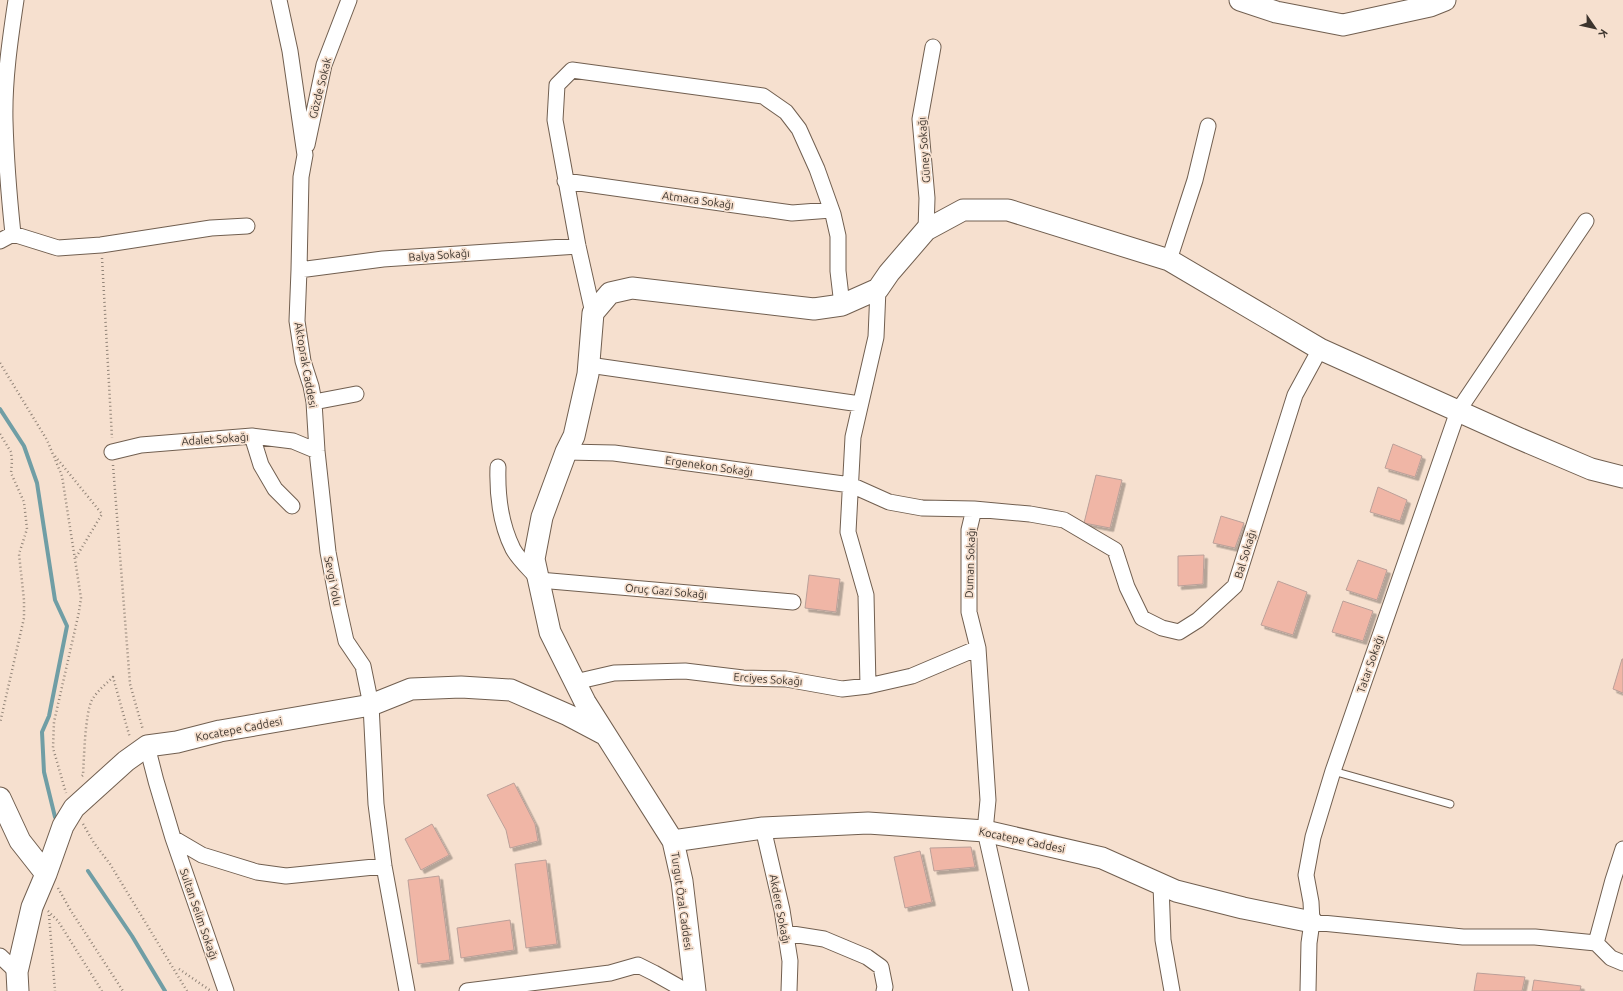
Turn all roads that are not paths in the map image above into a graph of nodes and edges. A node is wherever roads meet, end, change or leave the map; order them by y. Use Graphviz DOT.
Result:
graph roads {
  1 [pos="16,0"];
  2 [pos="279,0"];
  3 [pos="349,0"];
  4 [pos="1240,0"];
  5 [pos="1445,0"];
  6 [pos="933,47"];
  7 [pos="1208,126"];
  8 [pos="305,155"];
  9 [pos="566,181"];
  10 [pos="831,210"];
  11 [pos="1586,221"];
  12 [pos="247,226"];
  13 [pos="926,230"];
  14 [pos="299,231"];
  15 [pos="6,237"];
  16 [pos="578,246"];
  17 [pos="1169,260"];
  18 [pos="299,270"];
  19 [pos="878,290"];
  20 [pos="842,305"];
  21 [pos="593,313"];
  22 [pos="1320,349"];
  23 [pos="589,365"];
  24 [pos="356,394"];
  25 [pos="314,402"];
  26 [pos="860,404"];
  27 [pos="1458,412"];
  28 [pos="252,436"];
  29 [pos="316,451"];
  30 [pos="112,452"];
  31 [pos="566,452"];
  32 [pos="498,467"];
  33 [pos="1623,477"];
  34 [pos="851,485"];
  35 [pos="292,506"];
  36 [pos="974,509"];
  37 [pos="539,580"];
  38 [pos="793,602"];
  39 [pos="978,648"];
  40 [pos="575,682"];
  41 [pos="868,686"];
  42 [pos="371,705"];
  43 [pos="606,735"];
  44 [pos="147,746"];
  45 [pos="1333,771"];
  46 [pos="0,798"];
  47 [pos="1450,804"];
  48 [pos="763,828"];
  49 [pos="985,831"];
  50 [pos="173,838"];
  51 [pos="673,841"];
  52 [pos="1623,849"];
  53 [pos="384,866"];
  54 [pos="51,879"];
  55 [pos="1161,885"];
  56 [pos="1312,922"];
  57 [pos="786,933"];
  58 [pos="1596,943"];
  59 [pos="0,956"];
  60 [pos="1623,963"];
  61 [pos="18,982"];
  62 [pos="226,991"];
  63 [pos="407,991"];
  64 [pos="467,991"];
  65 [pos="686,991"];
  66 [pos="695,991"];
  67 [pos="789,991"];
  68 [pos="884,991"];
  69 [pos="1021,991"];
  70 [pos="1172,991"];
  71 [pos="1308,991"];
  1 -- 15 [label="street"];
  2 -- 8 [label="street"];
  3 -- 8 [label="street, Gözde Sokak"];
  4 -- 5 [label="street"];
  6 -- 13 [label="street, Güney Sokağı"];
  7 -- 17 [label="street"];
  8 -- 14 [label="street, Gözde Sokak"];
  9 -- 10 [label="street, Atmaca Sokağı"];
  9 -- 10 [label="street"];
  9 -- 16 [label="street"];
  10 -- 20 [label="street"];
  11 -- 27 [label="street, Tatar Sokağı"];
  12 -- 15 [label="street"];
  13 -- 17 [label="street"];
  13 -- 19 [label="street"];
  14 -- 18 [label="street, Aktoprak Caddesi"];
  16 -- 18 [label="street, Balya Sokağı"];
  16 -- 21 [label="street"];
  17 -- 22 [label="street"];
  18 -- 25 [label="street, Aktoprak Caddesi"];
  19 -- 20 [label="street"];
  19 -- 26 [label="street"];
  20 -- 21 [label="street"];
  21 -- 23 [label="street, Turgut Özal Caddesi"];
  22 -- 27 [label="street"];
  22 -- 36 [label="street, Bal Sokağı"];
  23 -- 26 [label="street"];
  23 -- 31 [label="street, Turgut Özal Caddesi"];
  24 -- 25 [label="street"];
  25 -- 29 [label="street, Aktoprak Caddesi"];
  26 -- 34 [label="street"];
  27 -- 33 [label="street"];
  27 -- 45 [label="street, Tatar Sokağı"];
  28 -- 29 [label="street, Adalet Sokağı"];
  28 -- 30 [label="street, Adalet Sokağı"];
  28 -- 35 [label="street"];
  29 -- 42 [label="street, Sevgi Yolu"];
  31 -- 34 [label="street, Ergenekon Sokağı"];
  31 -- 37 [label="street, Turgut Özal Caddesi"];
  32 -- 37 [label="street"];
  34 -- 36 [label="street"];
  34 -- 41 [label="street"];
  36 -- 39 [label="street, Duman Sokağı"];
  37 -- 38 [label="street, Oruç Gazi Sokağı"];
  37 -- 40 [label="street, Turgut Özal Caddesi"];
  39 -- 41 [label="street, Erciyes Sokağı"];
  39 -- 49 [label="street, Duman Sokağı"];
  40 -- 41 [label="street, Erciyes Sokağı"];
  40 -- 43 [label="street, Turgut Özal Caddesi"];
  42 -- 43 [label="street, Kocatepe Caddesi"];
  42 -- 44 [label="street, Kocatepe Caddesi"];
  42 -- 53 [label="street, Sevgi Yolu"];
  43 -- 51 [label="street, Turgut Özal Caddesi"];
  44 -- 50 [label="street, Sultan Selim Sokağı"];
  44 -- 54 [label="street, Kocatepe Caddesi"];
  45 -- 47 [label="lane"];
  45 -- 56 [label="street, Tatar Sokağı"];
  46 -- 54 [label="street"];
  48 -- 49 [label="street, Kocatepe Caddesi"];
  48 -- 51 [label="street, Kocatepe Caddesi"];
  48 -- 57 [label="street, Akdere Sokağı"];
  49 -- 55 [label="street, Kocatepe Caddesi"];
  49 -- 69 [label="street, Duman Sokağı"];
  50 -- 53 [label="street"];
  50 -- 62 [label="street, Sultan Selim Sokağı"];
  51 -- 66 [label="street, Turgut Özal Caddesi"];
  52 -- 58 [label="street"];
  53 -- 63 [label="street, Sevgi Yolu"];
  54 -- 61 [label="street, Kocatepe Caddesi"];
  55 -- 56 [label="street, Kocatepe Caddesi"];
  55 -- 70 [label="street"];
  56 -- 58 [label="street"];
  56 -- 71 [label="street, Tatar Sokağı"];
  57 -- 67 [label="street, Akdere Sokağı"];
  57 -- 68 [label="street"];
  58 -- 60 [label="street"];
  59 -- 61 [label="street"];
  64 -- 65 [label="street"];
}
